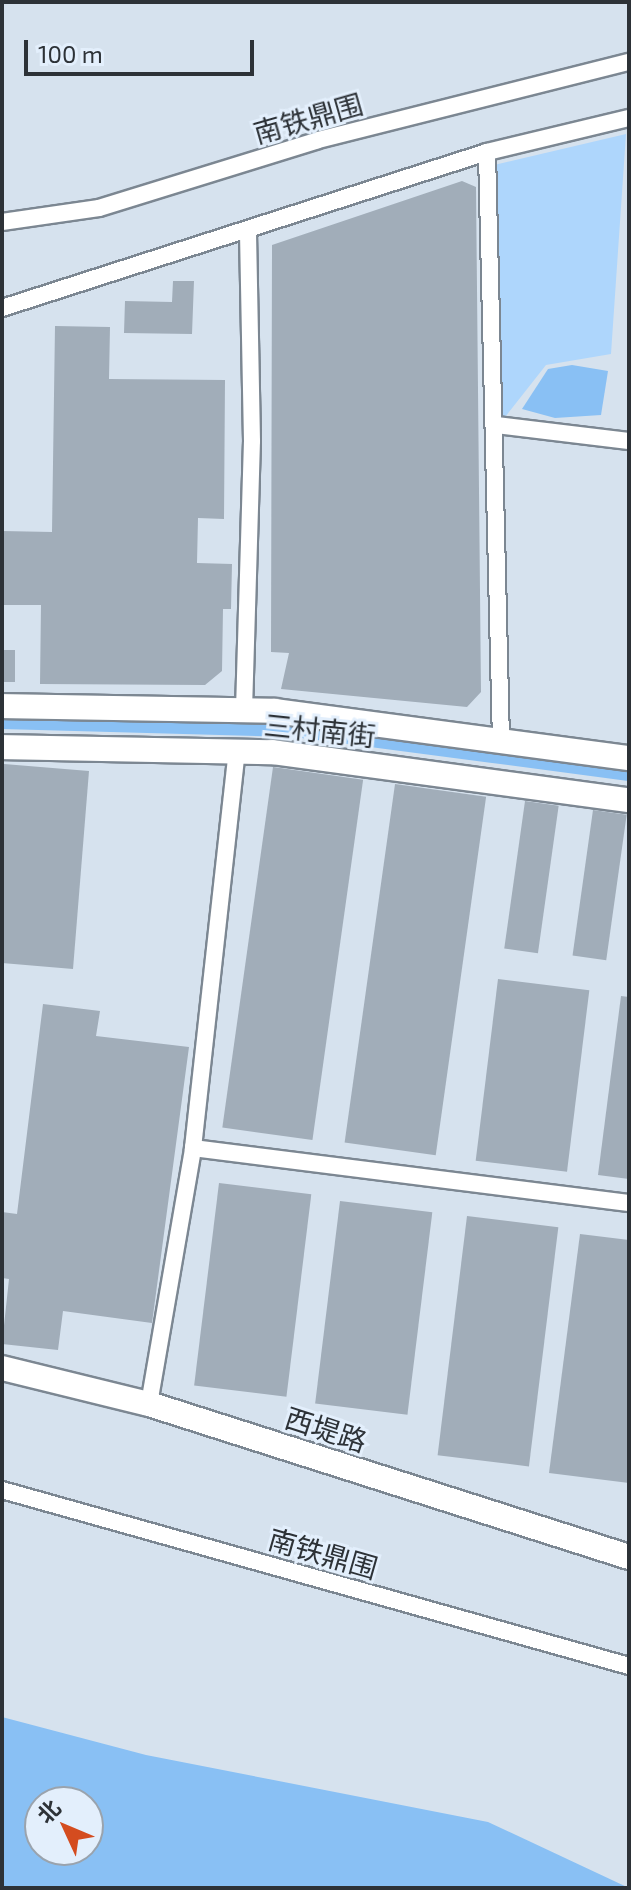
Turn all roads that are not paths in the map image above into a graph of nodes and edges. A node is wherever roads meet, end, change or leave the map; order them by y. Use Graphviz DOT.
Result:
graph roads {
  1 [pos="629,62"];
  2 [pos="629,118"];
  3 [pos="487,152"];
  4 [pos="2,222"];
  5 [pos="248,233"];
  6 [pos="2,308"];
  7 [pos="496,425"];
  8 [pos="629,441"];
  9 [pos="2,706"];
  10 [pos="244,710"];
  11 [pos="501,741"];
  12 [pos="2,747"];
  13 [pos="237,751"];
  14 [pos="629,758"];
  15 [pos="629,800"];
  16 [pos="193,1148"];
  17 [pos="629,1203"];
  18 [pos="2,1368"];
  19 [pos="149,1404"];
  20 [pos="2,1490"];
  21 [pos="629,1557"];
  22 [pos="629,1666"];
  1 -- 4 [label="street, 南铁鼎围"];
  2 -- 3 [label="street"];
  3 -- 5 [label="street"];
  3 -- 7 [label="street"];
  5 -- 6 [label="street"];
  5 -- 10 [label="street"];
  7 -- 8 [label="street"];
  7 -- 11 [label="street"];
  9 -- 10 [label="street, 三村南街"];
  10 -- 11 [label="street, 三村南街"];
  11 -- 14 [label="street, 三村南街"];
  12 -- 13 [label="street, 三村南街"];
  13 -- 15 [label="street, 三村南街"];
  13 -- 16 [label="street"];
  16 -- 17 [label="street"];
  16 -- 19 [label="street"];
  18 -- 19 [label="street, 西堤路"];
  19 -- 21 [label="street, 西堤路"];
  20 -- 22 [label="street, 南铁鼎围"];
}
